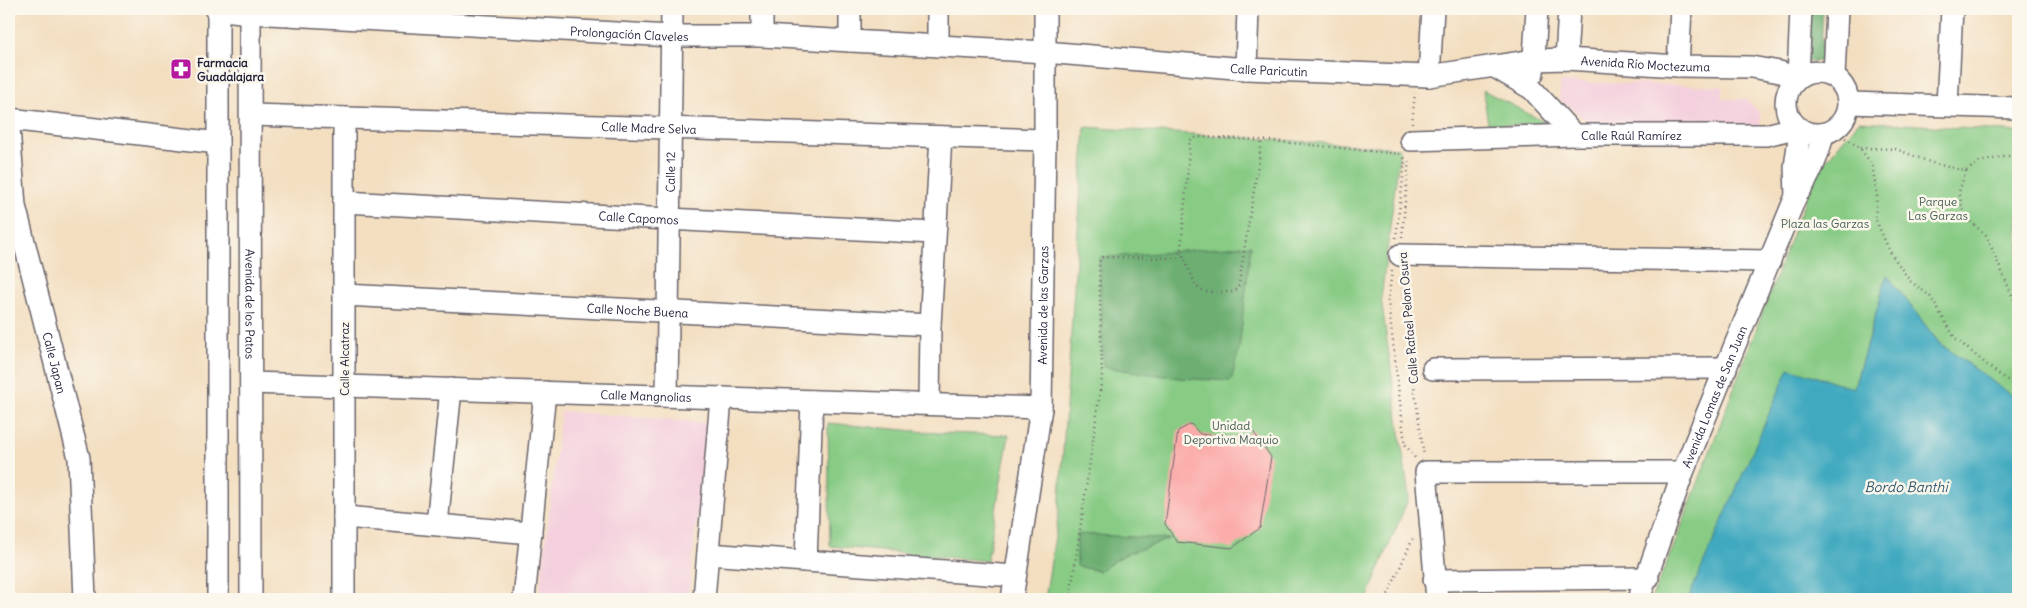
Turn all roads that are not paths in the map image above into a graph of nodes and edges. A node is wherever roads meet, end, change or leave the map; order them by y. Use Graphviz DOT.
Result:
graph roads {
  1 [pos="217,9"];
  2 [pos="672,9"];
  3 [pos="762,9"];
  4 [pos="850,9"];
  5 [pos="938,9"];
  6 [pos="1045,9"];
  7 [pos="1248,9"];
  8 [pos="1433,9"];
  9 [pos="1537,9"];
  10 [pos="1569,9"];
  11 [pos="1681,9"];
  12 [pos="1801,9"];
  13 [pos="1837,9"];
  14 [pos="1952,9"];
  15 [pos="250,11"];
  16 [pos="445,16"];
  17 [pos="671,36"];
  18 [pos="762,36"];
  19 [pos="850,41"];
  20 [pos="938,46"];
  21 [pos="1045,52"];
  22 [pos="1566,59"];
  23 [pos="1534,60"];
  24 [pos="1493,66"];
  25 [pos="1678,66"];
  26 [pos="1246,69"];
  27 [pos="1422,75"];
  28 [pos="1834,76"];
  29 [pos="1796,80"];
  30 [pos="1532,89"];
  31 [pos="1849,103"];
  32 [pos="1947,105"];
  33 [pos="2018,108"];
  34 [pos="251,116"];
  35 [pos="344,118"];
  36 [pos="9,119"];
  37 [pos="9,128"];
  38 [pos="670,128"];
  39 [pos="1798,129"];
  40 [pos="1828,132"];
  41 [pos="1574,135"];
  42 [pos="941,137"];
  43 [pos="1046,140"];
  44 [pos="1411,140"];
  45 [pos="218,143"];
  46 [pos="251,186"];
  47 [pos="219,187"];
  48 [pos="1796,196"];
  49 [pos="344,202"];
  50 [pos="12,206"];
  51 [pos="669,219"];
  52 [pos="934,233"];
  53 [pos="1396,254"];
  54 [pos="1770,261"];
  55 [pos="344,295"];
  56 [pos="668,312"];
  57 [pos="930,325"];
  58 [pos="1726,368"];
  59 [pos="1433,369"];
  60 [pos="251,383"];
  61 [pos="344,386"];
  62 [pos="451,389"];
  63 [pos="545,392"];
  64 [pos="667,396"];
  65 [pos="721,398"];
  66 [pos="812,401"];
  67 [pos="929,404"];
  68 [pos="1041,408"];
  69 [pos="1683,472"];
  70 [pos="344,518"];
  71 [pos="437,524"];
  72 [pos="531,533"];
  73 [pos="708,554"];
  74 [pos="806,561"];
  75 [pos="1015,576"];
  76 [pos="1648,578"];
  77 [pos="1436,590"];
  78 [pos="85,599"];
  79 [pos="218,599"];
  80 [pos="251,599"];
  81 [pos="258,599"];
  82 [pos="344,599"];
  83 [pos="524,599"];
  84 [pos="704,599"];
  85 [pos="1012,599"];
  86 [pos="1639,599"];
  1 -- 15 [label="street, Prolongación Claveles"];
  1 -- 45 [label="street"];
  2 -- 17 [label="street, Calle 12"];
  3 -- 18 [label="street"];
  4 -- 19 [label="street"];
  5 -- 20 [label="street"];
  6 -- 21 [label="street, Avenida de las Garzas"];
  7 -- 26 [label="street"];
  8 -- 27 [label="street"];
  9 -- 23 [label="street"];
  10 -- 22 [label="street"];
  11 -- 25 [label="street"];
  12 -- 29 [label="street"];
  13 -- 28 [label="street"];
  14 -- 32 [label="street"];
  15 -- 16 [label="street, Prolongación Claveles"];
  15 -- 34 [label="street, Avenida de los Patos"];
  16 -- 17 [label="street, Prolongación Claveles"];
  17 -- 18 [label="street, Prolongación Claveles"];
  17 -- 38 [label="street, Calle 12"];
  18 -- 19 [label="street, Prolongación Claveles"];
  19 -- 20 [label="street, Prolongación Claveles"];
  20 -- 21 [label="street, Prolongación Claveles"];
  21 -- 26 [label="street, Calle Paricutin"];
  21 -- 43 [label="street, Avenida de las Garzas"];
  22 -- 23 [label="street, Avenida Río Moctezuma"];
  22 -- 25 [label="street, Avenida Río Moctezuma"];
  23 -- 24 [label="street, Avenida Río Moctezuma"];
  23 -- 30 [label="street"];
  24 -- 27 [label="street, Calle Paricutin"];
  24 -- 30 [label="street, Calle Raúl Ramírez"];
  25 -- 29 [label="street, Avenida Río Moctezuma"];
  26 -- 27 [label="street, Calle Paricutin"];
  28 -- 29 [label="street"];
  28 -- 31 [label="street"];
  29 -- 39 [label="street"];
  30 -- 41 [label="street, Calle Raúl Ramírez"];
  31 -- 32 [label="street"];
  31 -- 40 [label="street"];
  32 -- 33 [label="street"];
  34 -- 35 [label="street, Calle Madre Selva"];
  34 -- 46 [label="street, Avenida de los Patos"];
  35 -- 38 [label="street, Calle Madre Selva"];
  35 -- 49 [label="street, Calle Alcatraz"];
  36 -- 45 [label="street"];
  37 -- 50 [label="street, Calle Japan"];
  38 -- 42 [label="street, Calle Madre Selva"];
  38 -- 51 [label="street, Calle 12"];
  39 -- 40 [label="street"];
  39 -- 41 [label="street, Calle Raúl Ramírez"];
  39 -- 48 [label="street, Avenida Lomas de San Juan"];
  40 -- 48 [label="street, Avenida Lomas de San Juan"];
  41 -- 44 [label="street"];
  42 -- 43 [label="street, Calle Madre Selva"];
  42 -- 52 [label="street"];
  43 -- 68 [label="street, Avenida de las Garzas"];
  45 -- 47 [label="street"];
  46 -- 47 [label="street"];
  46 -- 60 [label="street, Avenida de los Patos"];
  47 -- 79 [label="street"];
  48 -- 54 [label="street, Avenida Lomas de San Juan"];
  49 -- 51 [label="street, Calle Capomos"];
  49 -- 55 [label="street, Calle Alcatraz"];
  50 -- 78 [label="street, Calle Japan"];
  51 -- 52 [label="street, Calle Capomos"];
  51 -- 56 [label="street, Calle 12"];
  52 -- 57 [label="street"];
  53 -- 54 [label="street"];
  54 -- 58 [label="street, Avenida Lomas de San Juan"];
  55 -- 56 [label="street, Calle Noche Buena"];
  55 -- 61 [label="street, Calle Alcatraz"];
  56 -- 57 [label="street, Calle Noche Buena"];
  56 -- 64 [label="street, Calle 12"];
  57 -- 67 [label="street"];
  58 -- 59 [label="street"];
  58 -- 69 [label="street, Avenida Lomas de San Juan"];
  60 -- 61 [label="street, Calle Mangnolias"];
  60 -- 80 [label="street, Avenida de los Patos"];
  61 -- 62 [label="street, Calle Mangnolias"];
  61 -- 70 [label="street, Calle Alcatraz"];
  62 -- 63 [label="street, Calle Mangnolias"];
  62 -- 71 [label="street"];
  63 -- 64 [label="street, Calle Mangnolias"];
  63 -- 72 [label="street"];
  64 -- 65 [label="street, Calle Mangnolias"];
  65 -- 66 [label="street, Calle Mangnolias"];
  65 -- 73 [label="street"];
  66 -- 67 [label="street, Calle Mangnolias"];
  66 -- 74 [label="street"];
  67 -- 68 [label="street, Calle Mangnolias"];
  68 -- 75 [label="street, Avenida de las Garzas"];
  69 -- 76 [label="street, Avenida Lomas de San Juan"];
  69 -- 77 [label="street"];
  70 -- 71 [label="street"];
  70 -- 82 [label="street, Calle Alcatraz"];
  71 -- 72 [label="street"];
  72 -- 83 [label="street"];
  73 -- 74 [label="street"];
  73 -- 84 [label="street"];
  74 -- 75 [label="street"];
  75 -- 85 [label="street, Avenida de las Garzas"];
  76 -- 77 [label="street"];
  76 -- 86 [label="street, Avenida Lomas de San Juan"];
  80 -- 81 [label="street"];
}
